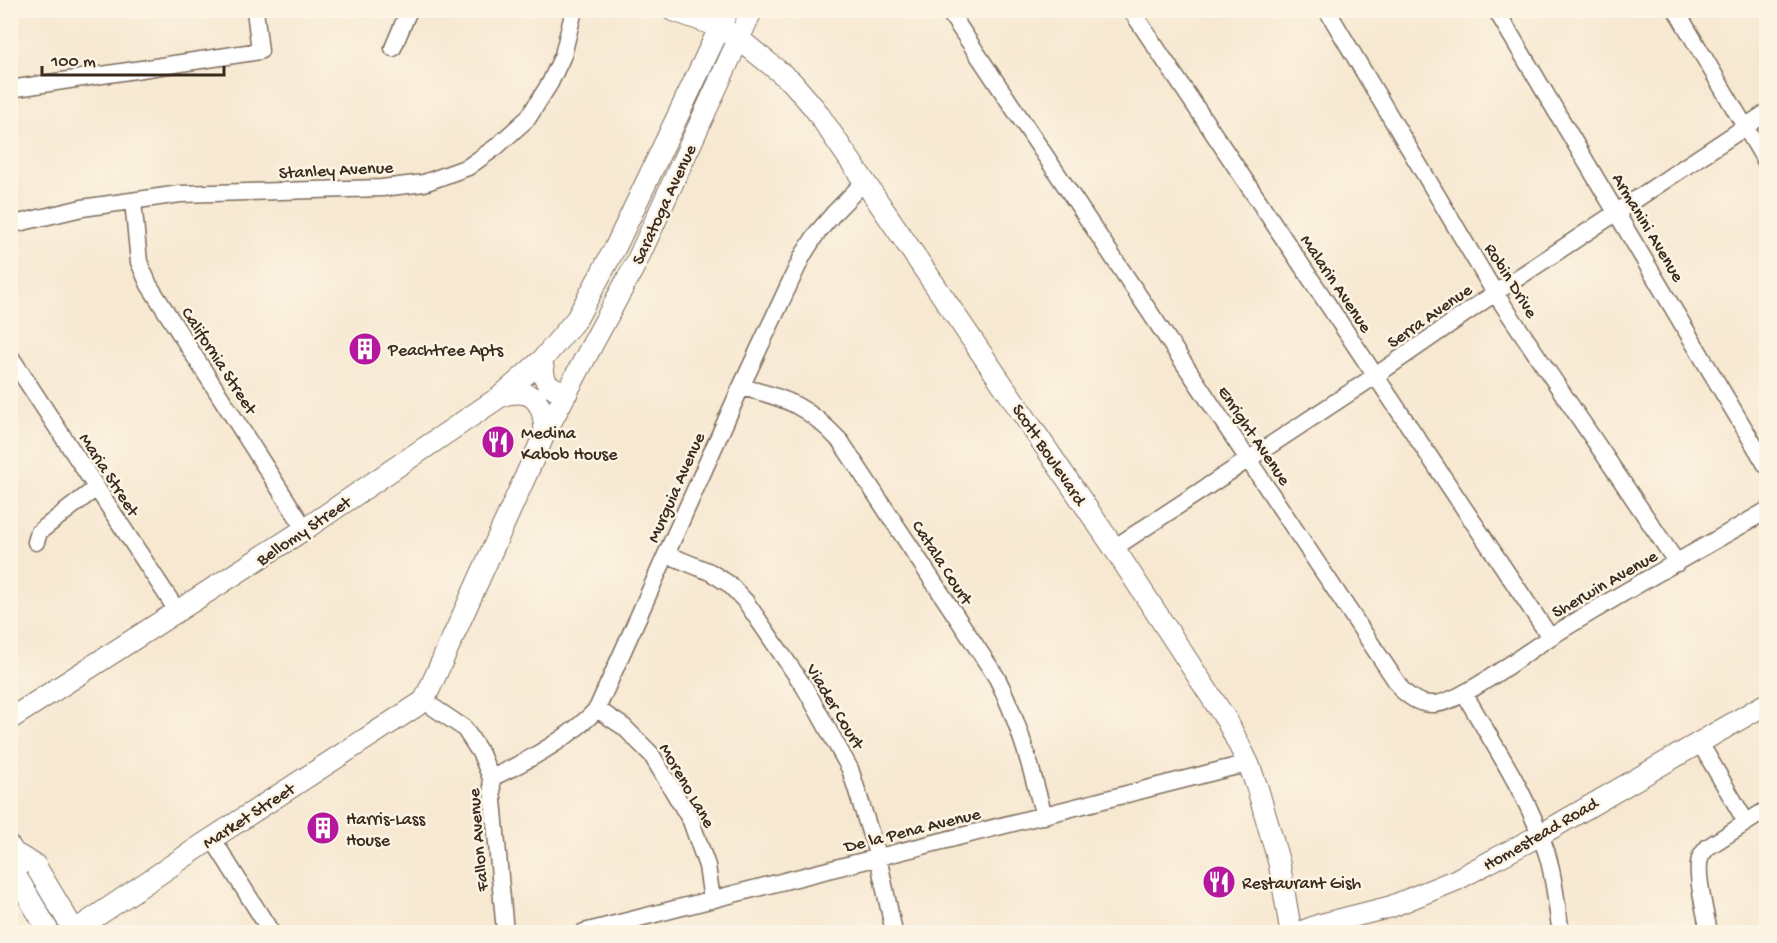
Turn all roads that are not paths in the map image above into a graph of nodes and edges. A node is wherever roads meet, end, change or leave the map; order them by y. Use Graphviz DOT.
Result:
graph roads {
  1 [pos="255,10"];
  2 [pos="409,10"];
  3 [pos="574,10"];
  4 [pos="672,10"];
  5 [pos="752,10"];
  6 [pos="948,10"];
  7 [pos="1131,10"];
  8 [pos="1327,10"];
  9 [pos="1496,10"];
  10 [pos="1676,10"];
  11 [pos="724,19"];
  12 [pos="739,39"];
  13 [pos="393,48"];
  14 [pos="10,88"];
  15 [pos="1767,113"];
  16 [pos="1746,127"];
  17 [pos="1767,162"];
  18 [pos="865,181"];
  19 [pos="133,201"];
  20 [pos="1618,213"];
  21 [pos="10,225"];
  22 [pos="1495,293"];
  23 [pos="576,318"];
  24 [pos="10,356"];
  25 [pos="542,360"];
  26 [pos="1375,376"];
  27 [pos="741,387"];
  28 [pos="567,393"];
  29 [pos="501,396"];
  30 [pos="545,434"];
  31 [pos="1248,460"];
  32 [pos="1767,465"];
  33 [pos="96,488"];
  34 [pos="1767,511"];
  35 [pos="305,529"];
  36 [pos="36,542"];
  37 [pos="1114,548"];
  38 [pos="666,554"];
  39 [pos="1677,563"];
  40 [pos="178,612"];
  41 [pos="1550,637"];
  42 [pos="1464,693"];
  43 [pos="424,701"];
  44 [pos="1767,704"];
  45 [pos="597,709"];
  46 [pos="10,719"];
  47 [pos="1700,743"];
  48 [pos="1249,765"];
  49 [pos="491,778"];
  50 [pos="1767,810"];
  51 [pos="1044,816"];
  52 [pos="1746,822"];
  53 [pos="1540,835"];
  54 [pos="212,838"];
  55 [pos="12,850"];
  56 [pos="878,857"];
  57 [pos="712,900"];
  58 [pos="74,932"];
  59 [pos="49,933"];
  60 [pos="271,933"];
  61 [pos="505,933"];
  62 [pos="584,933"];
  63 [pos="894,933"];
  64 [pos="1291,933"];
  65 [pos="1301,933"];
  66 [pos="1561,933"];
  67 [pos="1709,933"];
  1 -- 14 [label="street"];
  2 -- 13 [label="street"];
  3 -- 19 [label="street, Stanley Avenue"];
  4 -- 11 [label="main road, Scott Boulevard"];
  5 -- 12 [label="main road, Saratoga Avenue"];
  6 -- 31 [label="street, Enright Avenue"];
  7 -- 26 [label="street, Malarin Avenue"];
  8 -- 22 [label="street, Robin Drive"];
  9 -- 20 [label="street, Armanini Avenue"];
  10 -- 16 [label="street"];
  11 -- 12 [label="main road, Scott Boulevard"];
  11 -- 23 [label="main road, Saratoga Avenue"];
  12 -- 18 [label="main road, Scott Boulevard"];
  12 -- 28 [label="main road, Saratoga Avenue"];
  15 -- 16 [label="street, Serra Avenue"];
  16 -- 17 [label="street"];
  16 -- 20 [label="street, Serra Avenue"];
  18 -- 27 [label="street, Murguia Avenue"];
  18 -- 37 [label="main road, Scott Boulevard"];
  19 -- 21 [label="street, Stanley Avenue"];
  19 -- 35 [label="street, California Street"];
  20 -- 22 [label="street, Serra Avenue"];
  20 -- 32 [label="street, Armanini Avenue"];
  22 -- 26 [label="street, Serra Avenue"];
  22 -- 39 [label="street, Robin Drive"];
  23 -- 25 [label="main road, Bellomy Street"];
  24 -- 33 [label="street, Maria Street"];
  25 -- 28 [label="main road"];
  25 -- 29 [label="main road, Bellomy Street"];
  26 -- 31 [label="street, Serra Avenue"];
  26 -- 41 [label="street, Malarin Avenue"];
  27 -- 38 [label="street, Murguia Avenue"];
  27 -- 51 [label="street, Catala Court"];
  28 -- 30 [label="main road, Saratoga Avenue"];
  29 -- 30 [label="main road"];
  29 -- 35 [label="main road, Bellomy Street"];
  30 -- 43 [label="main road, Saratoga Avenue"];
  31 -- 37 [label="street, Serra Avenue"];
  31 -- 42 [label="street, Enright Avenue"];
  33 -- 36 [label="street"];
  33 -- 40 [label="street, Maria Street"];
  34 -- 39 [label="street, Sherwin Avenue"];
  35 -- 40 [label="main road, Bellomy Street"];
  37 -- 48 [label="main road, Scott Boulevard"];
  38 -- 45 [label="street, Murguia Avenue"];
  38 -- 56 [label="street, Viader Court"];
  39 -- 41 [label="street, Sherwin Avenue"];
  40 -- 46 [label="main road, Bellomy Street"];
  41 -- 42 [label="street, Sherwin Avenue"];
  42 -- 53 [label="street"];
  43 -- 49 [label="street, Fallon Avenue"];
  43 -- 54 [label="main road, Market Street"];
  44 -- 47 [label="main road, Homestead Road"];
  45 -- 49 [label="street, Murguia Avenue"];
  45 -- 57 [label="street, Moreno Lane"];
  47 -- 52 [label="street"];
  47 -- 53 [label="main road, Homestead Road"];
  48 -- 51 [label="street, De la Pena Avenue"];
  48 -- 64 [label="main road, Scott Boulevard"];
  49 -- 61 [label="street, Fallon Avenue"];
  50 -- 52 [label="street"];
  51 -- 56 [label="street, De la Pena Avenue"];
  52 -- 67 [label="street"];
  53 -- 65 [label="main road, Homestead Road"];
  53 -- 66 [label="street"];
  54 -- 58 [label="main road, Market Street"];
  54 -- 60 [label="street"];
  55 -- 58 [label="main road"];
  55 -- 59 [label="main road"];
  56 -- 57 [label="street, De la Pena Avenue"];
  56 -- 63 [label="street, Viader Court"];
  57 -- 62 [label="street, De la Pena Avenue"];
}
